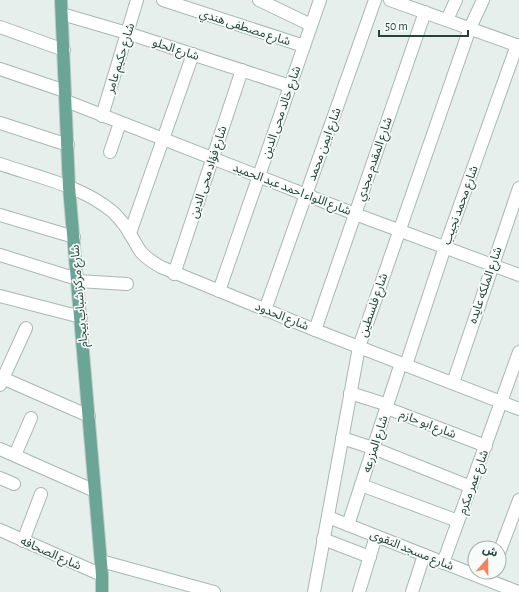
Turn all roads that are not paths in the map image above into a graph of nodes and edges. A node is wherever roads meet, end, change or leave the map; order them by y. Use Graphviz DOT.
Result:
graph roads {
  1 [pos="61,0"];
  2 [pos="137,0"];
  3 [pos="163,0"];
  4 [pos="260,0"];
  5 [pos="320,0"];
  6 [pos="376,0"];
  7 [pos="390,0"];
  8 [pos="456,0"];
  9 [pos="483,0"];
  10 [pos="409,3"];
  11 [pos="424,12"];
  12 [pos="62,14"];
  13 [pos="447,20"];
  14 [pos="311,25"];
  15 [pos="0,27"];
  16 [pos="470,28"];
  17 [pos="127,33"];
  18 [pos="518,43"];
  19 [pos="304,46"];
  20 [pos="64,50"];
  21 [pos="193,54"];
  22 [pos="0,69"];
  23 [pos="242,70"];
  24 [pos="290,86"];
  25 [pos="66,96"];
  26 [pos="102,116"];
  27 [pos="0,122"];
  28 [pos="120,123"];
  29 [pos="164,140"];
  30 [pos="68,145"];
  31 [pos="110,152"];
  32 [pos="212,159"];
  33 [pos="0,164"];
  34 [pos="259,176"];
  35 [pos="69,187"];
  36 [pos="519,188"];
  37 [pos="306,195"];
  38 [pos="355,214"];
  39 [pos="0,215"];
  40 [pos="400,231"];
  41 [pos="130,232"];
  42 [pos="74,237"];
  43 [pos="445,247"];
  44 [pos="0,255"];
  45 [pos="492,265"];
  46 [pos="174,274"];
  47 [pos="519,275"];
  48 [pos="77,280"];
  49 [pos="127,284"];
  50 [pos="219,291"];
  51 [pos="0,296"];
  52 [pos="265,310"];
  53 [pos="81,317"];
  54 [pos="26,328"];
  55 [pos="315,330"];
  56 [pos="359,347"];
  57 [pos="519,352"];
  58 [pos="404,364"];
  59 [pos="1,380"];
  60 [pos="453,383"];
  61 [pos="350,393"];
  62 [pos="502,402"];
  63 [pos="387,407"];
  64 [pos="519,409"];
  65 [pos="89,416"];
  66 [pos="31,418"];
  67 [pos="342,438"];
  68 [pos="486,446"];
  69 [pos="373,448"];
  70 [pos="0,449"];
  71 [pos="15,455"];
  72 [pos="0,478"];
  73 [pos="14,484"];
  74 [pos="361,485"];
  75 [pos="471,487"];
  76 [pos="95,491"];
  77 [pos="42,494"];
  78 [pos="519,500"];
  79 [pos="328,517"];
  80 [pos="458,521"];
  81 [pos="348,525"];
  82 [pos="0,530"];
  83 [pos="376,536"];
  84 [pos="324,539"];
  85 [pos="504,540"];
  86 [pos="23,541"];
  87 [pos="424,555"];
  88 [pos="370,557"];
  89 [pos="101,561"];
  90 [pos="443,563"];
  91 [pos="102,575"];
  92 [pos="489,581"];
  93 [pos="102,592"];
  94 [pos="214,592"];
  95 [pos="314,592"];
  96 [pos="359,592"];
  97 [pos="412,592"];
  98 [pos="518,592"];
  1 -- 12 [label="main road, شارع مركز شباب بيجام"];
  2 -- 17 [label="street, شارع حكيم عامر"];
  3 -- 19 [label="street, شارع مصطفى هندي"];
  4 -- 14 [label="street"];
  5 -- 14 [label="street, شارع خالد محى الدين"];
  6 -- 37 [label="street, شارع ايمن محمد"];
  7 -- 10 [label="street"];
  8 -- 13 [label="street"];
  9 -- 16 [label="street, شارع فلسطين"];
  10 -- 11 [label="street"];
  11 -- 13 [label="street"];
  11 -- 38 [label="street, شارع المقدم مجدي"];
  12 -- 17 [label="street, شارع الحلو"];
  12 -- 20 [label="main road, شارع مركز شباب بيجام"];
  13 -- 16 [label="street"];
  14 -- 19 [label="street, شارع خالد محى الدين"];
  15 -- 20 [label="street"];
  16 -- 18 [label="street"];
  16 -- 40 [label="street, شارع فلسطين"];
  17 -- 21 [label="street, شارع الحلو"];
  17 -- 26 [label="street, شارع حكيم عامر"];
  18 -- 43 [label="street, شارع محمد نجيب"];
  19 -- 24 [label="street, شارع خالد محى الدين"];
  20 -- 25 [label="main road, شارع مركز شباب بيجام"];
  21 -- 23 [label="street, شارع الحلو"];
  21 -- 29 [label="street"];
  22 -- 25 [label="street, شارع اللواء احمد عبد الحميد"];
  23 -- 24 [label="street, شارع الحلو"];
  23 -- 32 [label="street, شارع فؤاد محى الدين"];
  24 -- 34 [label="street, شارع خالد محى الدين"];
  25 -- 26 [label="street, شارع اللواء احمد عبد الحميد"];
  25 -- 30 [label="main road, شارع مركز شباب بيجام"];
  26 -- 28 [label="street, شارع اللواء احمد عبد الحميد"];
  27 -- 30 [label="street"];
  28 -- 29 [label="street, شارع اللواء احمد عبد الحميد"];
  28 -- 31 [label="street"];
  29 -- 32 [label="street, شارع اللواء احمد عبد الحميد"];
  29 -- 41 [label="street"];
  30 -- 35 [label="main road, شارع مركز شباب بيجام"];
  32 -- 34 [label="street, شارع اللواء احمد عبد الحميد"];
  32 -- 46 [label="street, شارع فؤاد محى الدين"];
  33 -- 35 [label="street, شارع الحدود"];
  34 -- 37 [label="street, شارع اللواء احمد عبد الحميد"];
  34 -- 50 [label="street, شارع خالد محى الدين"];
  35 -- 41 [label="street, شارع الحدود"];
  35 -- 42 [label="main road, شارع مركز شباب بيجام"];
  36 -- 45 [label="street, شارع الملكه عايده"];
  37 -- 38 [label="street, شارع اللواء احمد عبد الحميد"];
  37 -- 52 [label="street, شارع ايمن محمد"];
  38 -- 40 [label="street, شارع اللواء احمد عبد الحميد"];
  38 -- 55 [label="street, شارع المقدم مجدي"];
  39 -- 42 [label="street"];
  40 -- 43 [label="street, شارع اللواء احمد عبد الحميد"];
  40 -- 56 [label="street, شارع فلسطين"];
  41 -- 46 [label="street, شارع الحدود"];
  42 -- 48 [label="main road, شارع مركز شباب بيجام"];
  43 -- 45 [label="street, شارع اللواء احمد عبد الحميد"];
  43 -- 58 [label="street, شارع محمد نجيب"];
  44 -- 48 [label="street"];
  45 -- 47 [label="street, شارع اللواء احمد عبد الحميد"];
  45 -- 60 [label="street, شارع الملكه عايده"];
  46 -- 50 [label="street, شارع الحدود"];
  48 -- 49 [label="street"];
  48 -- 53 [label="main road, شارع مركز شباب بيجام"];
  50 -- 52 [label="street, شارع الحدود"];
  51 -- 53 [label="street"];
  52 -- 55 [label="street, شارع الحدود"];
  53 -- 65 [label="main road, شارع مركز شباب بيجام"];
  54 -- 59 [label="street"];
  55 -- 56 [label="street, شارع الحدود"];
  56 -- 58 [label="street, شارع الحدود"];
  56 -- 61 [label="street, شارع فلسطين"];
  57 -- 62 [label="street, شارع عمر مكرم"];
  58 -- 60 [label="street, شارع الحدود"];
  58 -- 63 [label="street, شارع المزرعه"];
  59 -- 65 [label="street"];
  60 -- 62 [label="street, شارع الحدود"];
  61 -- 63 [label="street, شارع ابو حازم"];
  61 -- 67 [label="street, شارع فلسطين"];
  62 -- 64 [label="street, شارع الحدود"];
  62 -- 68 [label="street, شارع عمر مكرم"];
  63 -- 68 [label="street, شارع ابو حازم"];
  63 -- 69 [label="street, شارع المزرعه"];
  65 -- 76 [label="main road, شارع مركز شباب بيجام"];
  66 -- 71 [label="street"];
  67 -- 69 [label="street"];
  67 -- 79 [label="street, شارع فلسطين"];
  68 -- 75 [label="street, شارع عمر مكرم"];
  69 -- 74 [label="street, شارع المزرعه"];
  69 -- 75 [label="street"];
  70 -- 71 [label="street"];
  71 -- 76 [label="street"];
  72 -- 73 [label="street"];
  74 -- 80 [label="street"];
  74 -- 81 [label="street, شارع المزرعه"];
  75 -- 80 [label="street, شارع عمر مكرم"];
  76 -- 89 [label="main road, شارع مركز شباب بيجام"];
  77 -- 86 [label="street"];
  78 -- 85 [label="street"];
  79 -- 81 [label="street, شارع مسجد التقوى"];
  79 -- 84 [label="street, شارع فلسطين"];
  80 -- 90 [label="street, شارع عمر مكرم"];
  81 -- 83 [label="street, شارع مسجد التقوى"];
  82 -- 86 [label="street, شارع الصحافه"];
  83 -- 87 [label="street, شارع مسجد التقوى"];
  83 -- 88 [label="street"];
  84 -- 88 [label="street"];
  84 -- 95 [label="street, شارع فلسطين"];
  86 -- 91 [label="street, شارع الصحافه"];
  87 -- 90 [label="street, شارع مسجد التقوى"];
  87 -- 97 [label="street"];
  88 -- 96 [label="street"];
  89 -- 91 [label="main road, شارع مركز شباب بيجام"];
  89 -- 94 [label="street"];
  90 -- 92 [label="street, شارع مسجد التقوى"];
  91 -- 93 [label="main road, شارع مركز شباب بيجام"];
  92 -- 98 [label="street, شارع مسجد التقوى"];
}
